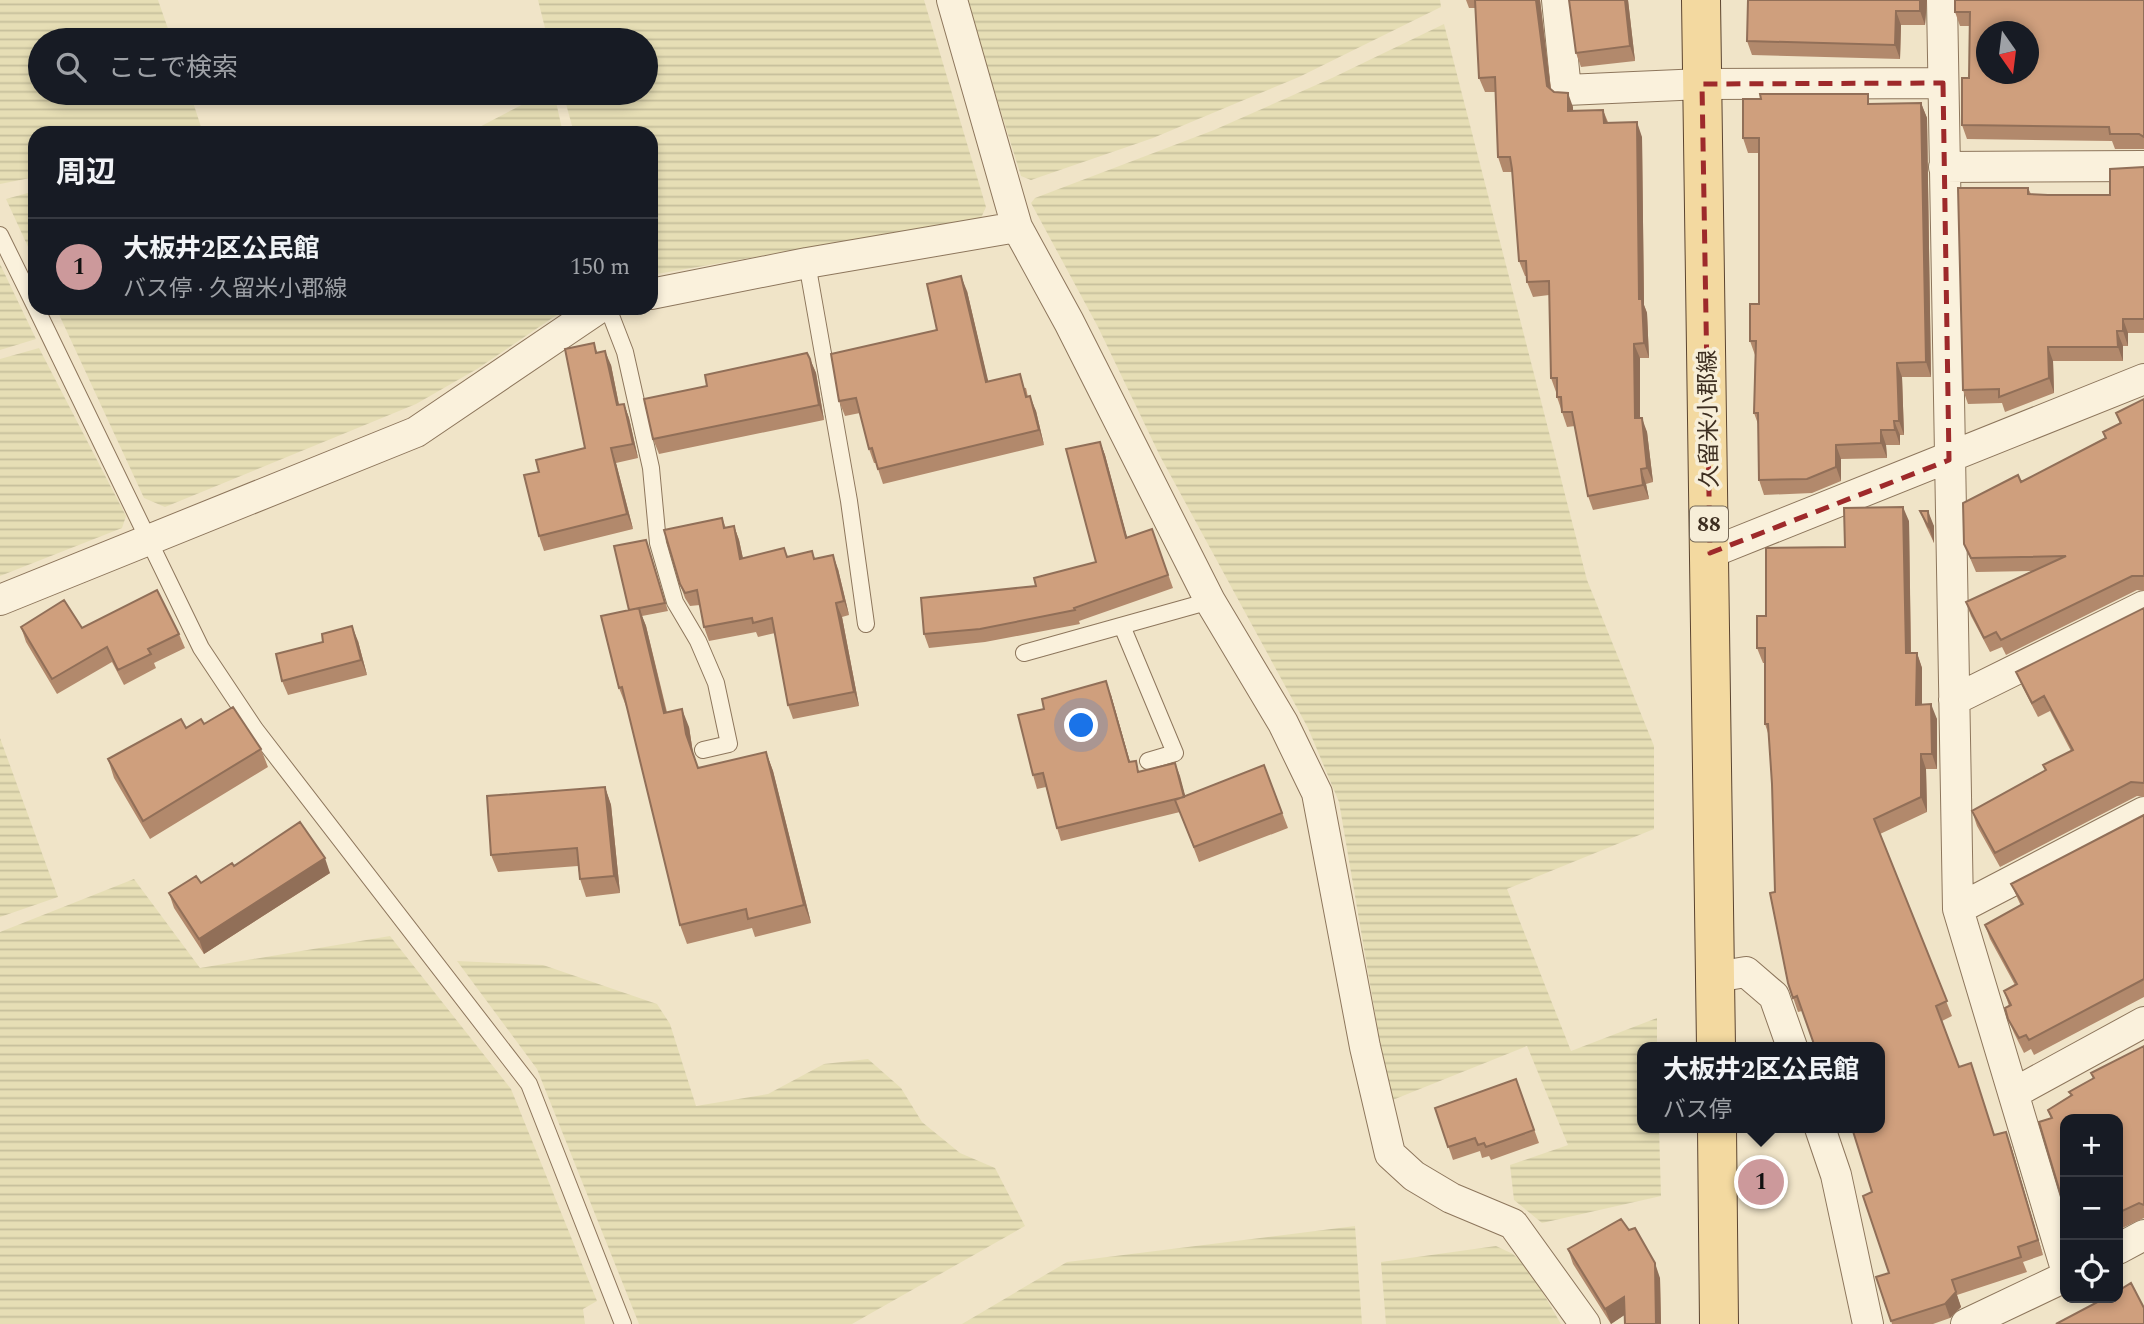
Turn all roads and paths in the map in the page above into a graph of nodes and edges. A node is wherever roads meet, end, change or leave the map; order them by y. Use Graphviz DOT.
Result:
graph roads {
  1 [pos="952,0"];
  2 [pos="1557,0"];
  3 [pos="1701,0"];
  4 [pos="1942,0"];
  5 [pos="1943,83"];
  6 [pos="1702,84"];
  7 [pos="2144,166"];
  8 [pos="1944,167"];
  9 [pos="1017,227"];
  10 [pos="0,235"];
  11 [pos="807,263"];
  12 [pos="28,291"];
  13 [pos="658,293"];
  14 [pos="40,315"];
  15 [pos="589,315"];
  16 [pos="611,315"];
  17 [pos="2144,379"];
  18 [pos="1950,460"];
  19 [pos="151,540"];
  20 [pos="1710,553"];
  21 [pos="0,600"];
  22 [pos="1210,600"];
  23 [pos="2144,606"];
  24 [pos="866,624"];
  25 [pos="1122,626"];
  26 [pos="1024,653"];
  27 [pos="1954,700"];
  28 [pos="703,750"];
  29 [pos="1147,761"];
  30 [pos="2144,812"];
  31 [pos="1958,909"];
  32 [pos="1715,977"];
  33 [pos="2144,1021"];
  34 [pos="1716,1042"];
  35 [pos="1790,1042"];
  36 [pos="2014,1093"];
  37 [pos="1717,1133"];
  38 [pos="1822,1133"];
  39 [pos="2144,1236"];
  40 [pos="2123,1246"];
  41 [pos="2060,1249"];
  42 [pos="2060,1279"];
  43 [pos="623,1324"];
  44 [pos="1585,1324"];
  45 [pos="1720,1324"];
  46 [pos="1868,1324"];
  47 [pos="1966,1324"];
  1 -- 9 [label="street"];
  2 -- 6 [label="street"];
  3 -- 6 [label="main road, 久留米小郡線 / 88"];
  4 -- 5 [label="street"];
  5 -- 6 [label="street"];
  5 -- 8 [label="street"];
  6 -- 20 [label="main road, 久留米小郡線 / 88"];
  7 -- 8 [label="street"];
  8 -- 18 [label="street"];
  9 -- 11 [label="street"];
  9 -- 22 [label="street"];
  10 -- 12 [label="lane"];
  11 -- 13 [label="street"];
  11 -- 24 [label="lane"];
  14 -- 19 [label="lane"];
  15 -- 19 [label="street"];
  16 -- 28 [label="lane"];
  17 -- 18 [label="street"];
  18 -- 20 [label="street"];
  18 -- 27 [label="street"];
  19 -- 21 [label="street"];
  19 -- 43 [label="lane"];
  20 -- 32 [label="main road, 久留米小郡線 / 88"];
  22 -- 25 [label="lane"];
  22 -- 44 [label="street"];
  23 -- 27 [label="street"];
  25 -- 26 [label="lane"];
  25 -- 29 [label="lane"];
  27 -- 31 [label="street"];
  30 -- 31 [label="street"];
  31 -- 36 [label="street"];
  32 -- 34 [label="main road, 久留米小郡線 / 88"];
  32 -- 35 [label="street"];
  33 -- 36 [label="street"];
  36 -- 41 [label="street"];
  37 -- 45 [label="main road"];
  38 -- 46 [label="street"];
  39 -- 40 [label="street"];
  42 -- 47 [label="street"];
}
